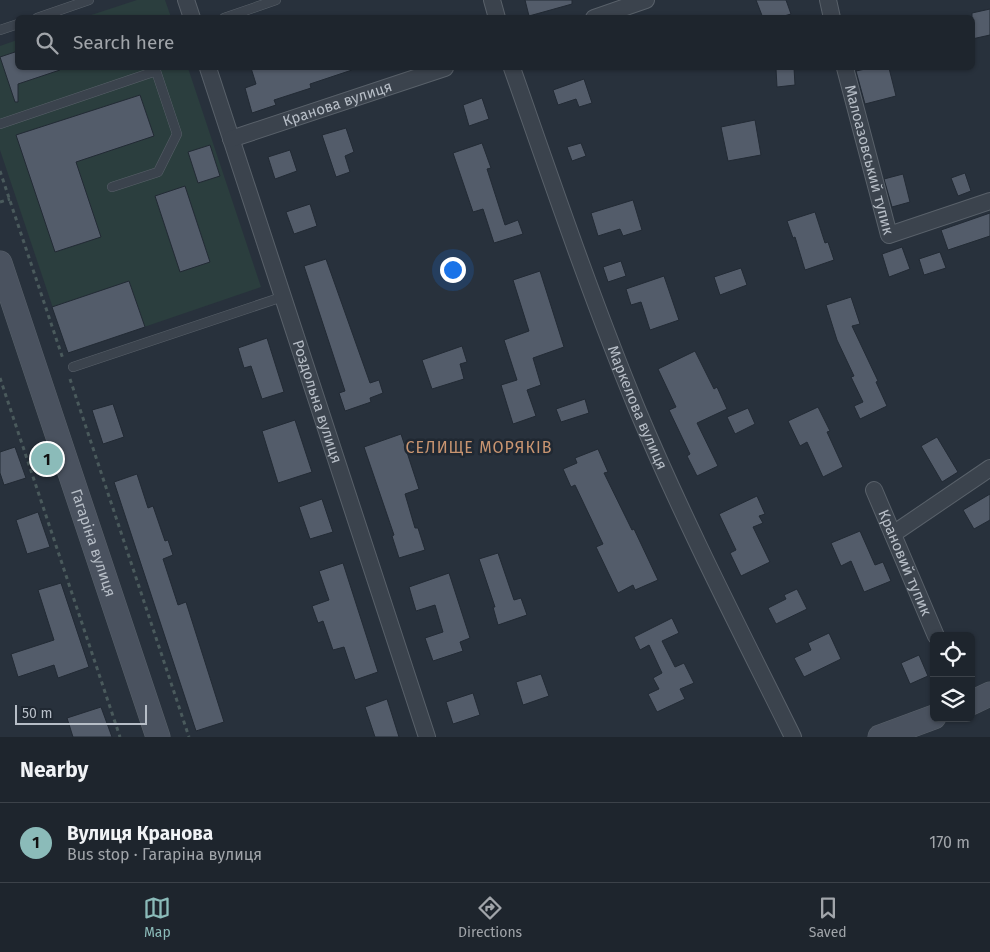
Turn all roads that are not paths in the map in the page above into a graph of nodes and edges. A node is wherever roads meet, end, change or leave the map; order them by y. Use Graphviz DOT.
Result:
graph roads {
  1 [pos="89,0"];
  2 [pos="186,0"];
  3 [pos="276,0"];
  4 [pos="492,0"];
  5 [pos="646,0"];
  6 [pos="828,0"];
  7 [pos="46,15"];
  8 [pos="191,15"];
  9 [pos="233,15"];
  10 [pos="496,15"];
  11 [pos="603,15"];
  12 [pos="831,15"];
  13 [pos="15,25"];
  14 [pos="0,30"];
  15 [pos="209,70"];
  16 [pos="439,70"];
  17 [pos="513,70"];
  18 [pos="846,70"];
  19 [pos="0,124"];
  20 [pos="231,139"];
  21 [pos="112,188"];
  22 [pos="990,201"];
  23 [pos="0,262"];
  24 [pos="282,297"];
  25 [pos="73,367"];
  26 [pos="990,468"];
  27 [pos="874,490"];
  28 [pos="893,534"];
  29 [pos="934,632"];
  30 [pos="990,694"];
  31 [pos="975,701"];
  32 [pos="930,719"];
  33 [pos="158,737"];
  34 [pos="427,737"];
  35 [pos="793,737"];
  36 [pos="880,737"];
  1 -- 7 [label="lane"];
  2 -- 8 [label="street"];
  3 -- 9 [label="lane"];
  4 -- 10 [label="street"];
  5 -- 11 [label="street"];
  6 -- 12 [label="street"];
  13 -- 14 [label="lane"];
  15 -- 20 [label="street, Роздольна вулиця"];
  16 -- 20 [label="street, Кранова вулиця"];
  17 -- 35 [label="street, Маркелова вулиця"];
  18 -- 22 [label="street, Малоазовський тупик"];
  19 -- 21 [label="lane"];
  20 -- 24 [label="street, Роздольна вулиця"];
  23 -- 33 [label="street, Гагаріна вулиця"];
  24 -- 25 [label="lane"];
  24 -- 34 [label="street, Роздольна вулиця"];
  26 -- 28 [label="street"];
  27 -- 28 [label="street, Крановий тупик"];
  28 -- 29 [label="street, Крановий тупик"];
  30 -- 31 [label="street"];
  32 -- 36 [label="street"];
}
